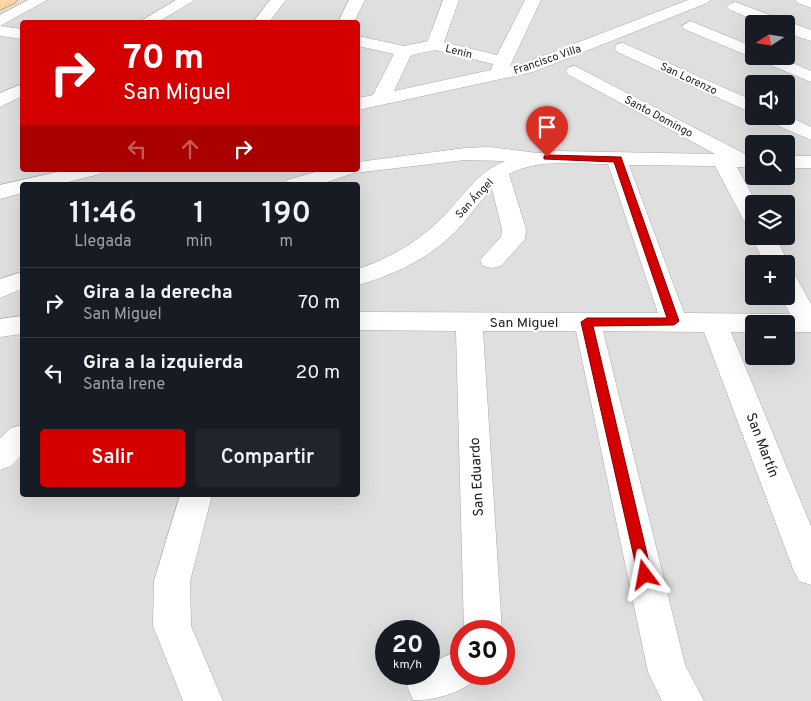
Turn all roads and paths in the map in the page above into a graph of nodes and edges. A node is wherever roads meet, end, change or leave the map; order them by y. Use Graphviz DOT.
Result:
graph roads {
  1 [pos="10,0"];
  2 [pos="39,0"];
  3 [pos="187,0"];
  4 [pos="278,0"];
  5 [pos="357,0"];
  6 [pos="451,0"];
  7 [pos="533,0"];
  8 [pos="702,0"];
  9 [pos="803,0"];
  10 [pos="811,3"];
  11 [pos="0,5"];
  12 [pos="735,7"];
  13 [pos="756,15"];
  14 [pos="151,20"];
  15 [pos="263,20"];
  16 [pos="347,20"];
  17 [pos="0,21"];
  18 [pos="690,26"];
  19 [pos="795,30"];
  20 [pos="0,31"];
  21 [pos="20,34"];
  22 [pos="811,36"];
  23 [pos="360,41"];
  24 [pos="436,45"];
  25 [pos="623,48"];
  26 [pos="745,49"];
  27 [pos="404,51"];
  28 [pos="783,65"];
  29 [pos="501,68"];
  30 [pos="574,71"];
  31 [pos="811,77"];
  32 [pos="20,90"];
  33 [pos="380,98"];
  34 [pos="0,101"];
  35 [pos="360,103"];
  36 [pos="745,104"];
  37 [pos="792,125"];
  38 [pos="811,134"];
  39 [pos="536,158"];
  40 [pos="618,159"];
  41 [pos="740,161"];
  42 [pos="795,162"];
  43 [pos="811,162"];
  44 [pos="360,168"];
  45 [pos="84,172"];
  46 [pos="339,172"];
  47 [pos="498,172"];
  48 [pos="42,182"];
  49 [pos="305,182"];
  50 [pos="20,187"];
  51 [pos="0,192"];
  52 [pos="748,195"];
  53 [pos="492,260"];
  54 [pos="360,276"];
  55 [pos="20,281"];
  56 [pos="0,288"];
  57 [pos="795,297"];
  58 [pos="20,300"];
  59 [pos="0,302"];
  60 [pos="360,321"];
  61 [pos="674,321"];
  62 [pos="469,322"];
  63 [pos="587,322"];
  64 [pos="714,322"];
  65 [pos="809,323"];
  66 [pos="20,325"];
  67 [pos="0,328"];
  68 [pos="20,438"];
  69 [pos="0,457"];
  70 [pos="195,497"];
  71 [pos="811,569"];
  72 [pos="483,620"];
  73 [pos="450,674"];
  74 [pos="428,686"];
  75 [pos="203,701"];
  76 [pos="684,701"];
  1 -- 11 [label="main road"];
  2 -- 17 [label="street"];
  3 -- 14 [label="street"];
  4 -- 15 [label="street"];
  5 -- 16 [label="street"];
  6 -- 24 [label="street"];
  7 -- 29 [label="street"];
  8 -- 29 [label="street, Francisco Villa"];
  9 -- 10 [label="street"];
  12 -- 13 [label="street"];
  18 -- 26 [label="street"];
  19 -- 22 [label="street"];
  20 -- 21 [label="street"];
  23 -- 27 [label="street, Lenin"];
  24 -- 27 [label="street, Lenin"];
  24 -- 29 [label="street, Lenin"];
  25 -- 36 [label="street, San Lorenzo"];
  27 -- 33 [label="street"];
  28 -- 31 [label="street"];
  29 -- 33 [label="street, Francisco Villa"];
  30 -- 41 [label="street, Santo Domingo"];
  32 -- 34 [label="street"];
  33 -- 35 [label="street, Francisco Villa"];
  37 -- 38 [label="street"];
  39 -- 40 [label="street, San Ángel"];
  39 -- 44 [label="street"];
  39 -- 47 [label="street, San Ángel"];
  40 -- 41 [label="street, San Ángel"];
  40 -- 61 [label="street"];
  41 -- 52 [label="street"];
  42 -- 43 [label="street"];
  45 -- 48 [label="street"];
  46 -- 49 [label="street"];
  47 -- 53 [label="street"];
  47 -- 54 [label="street, San Ángel"];
  50 -- 51 [label="street"];
  55 -- 56 [label="street"];
  57 -- 65 [label="street"];
  58 -- 59 [label="street"];
  60 -- 62 [label="street, San Miguel"];
  61 -- 63 [label="street, San Miguel"];
  61 -- 64 [label="street, San Miguel"];
  62 -- 63 [label="street, San Miguel"];
  62 -- 72 [label="street, San Eduardo"];
  63 -- 76 [label="street"];
  64 -- 65 [label="street, San Miguel"];
  64 -- 71 [label="street, San Martín"];
  66 -- 67 [label="street"];
  68 -- 69 [label="street"];
  70 -- 75 [label="street"];
  73 -- 74 [label="street"];
}
